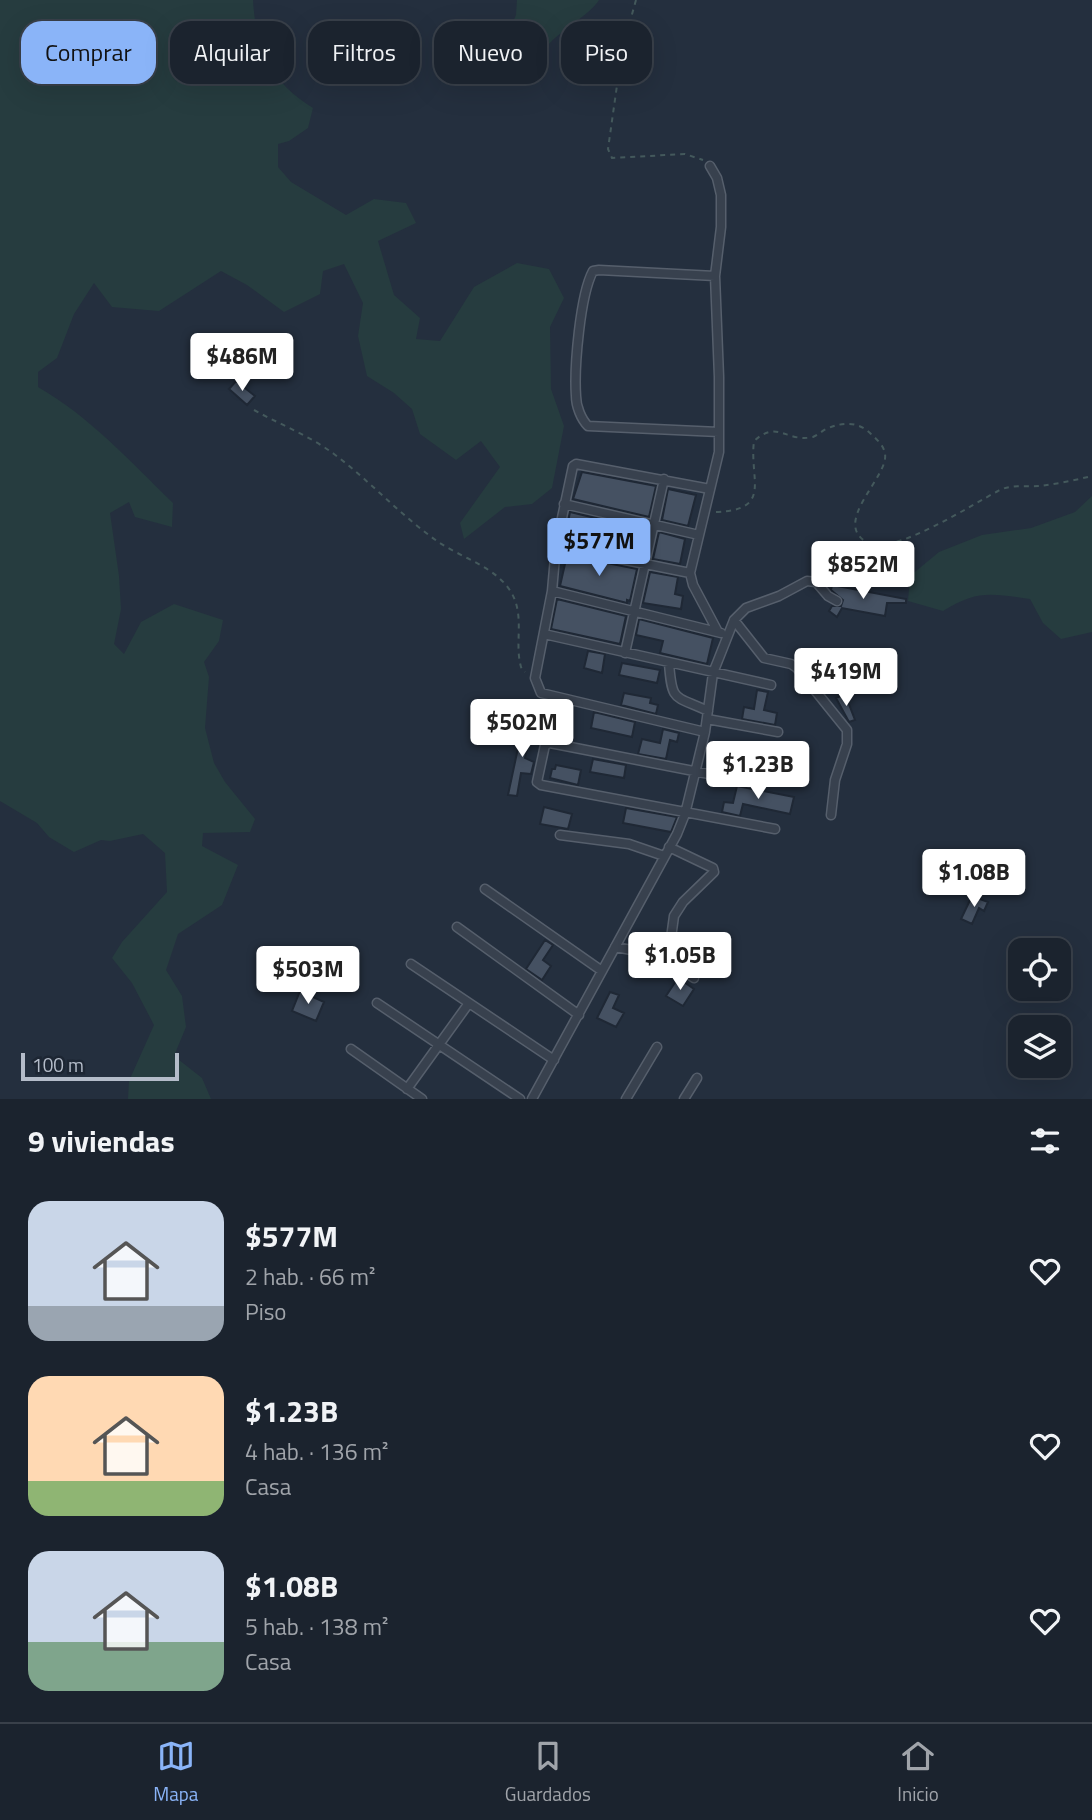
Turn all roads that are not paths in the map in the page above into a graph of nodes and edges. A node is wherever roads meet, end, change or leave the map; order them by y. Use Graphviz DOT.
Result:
graph roads {
  1 [pos="710,166"];
  2 [pos="715,276"];
  3 [pos="719,432"];
  4 [pos="664,479"];
  5 [pos="710,489"];
  6 [pos="564,504"];
  7 [pos="654,525"];
  8 [pos="699,535"];
  9 [pos="556,546"];
  10 [pos="646,564"];
  11 [pos="690,573"];
  12 [pos="552,591"];
  13 [pos="837,601"];
  14 [pos="635,610"];
  15 [pos="734,620"];
  16 [pos="723,633"];
  17 [pos="544,634"];
  18 [pos="625,653"];
  19 [pos="669,663"];
  20 [pos="713,673"];
  21 [pos="771,685"];
  22 [pos="708,715"];
  23 [pos="705,732"];
  24 [pos="778,732"];
  25 [pos="694,771"];
  26 [pos="750,782"];
  27 [pos="685,814"];
  28 [pos="831,815"];
  29 [pos="775,830"];
  30 [pos="560,835"];
  31 [pos="669,847"];
  32 [pos="664,856"];
  33 [pos="485,889"];
  34 [pos="457,927"];
  35 [pos="615,947"];
  36 [pos="668,960"];
  37 [pos="411,964"];
  38 [pos="602,971"];
  39 [pos="694,978"];
  40 [pos="377,1003"];
  41 [pos="469,1003"];
  42 [pos="579,1015"];
  43 [pos="438,1044"];
  44 [pos="657,1047"];
  45 [pos="351,1049"];
  46 [pos="554,1060"];
  47 [pos="697,1078"];
  48 [pos="407,1089"];
  49 [pos="422,1099"];
  50 [pos="520,1099"];
  51 [pos="532,1099"];
  52 [pos="626,1099"];
  53 [pos="684,1099"];
  1 -- 2 [label="street"];
  2 -- 3 [label="street"];
  2 -- 3 [label="street"];
  3 -- 5 [label="street"];
  4 -- 5 [label="street"];
  4 -- 6 [label="street"];
  4 -- 7 [label="street"];
  5 -- 8 [label="street"];
  6 -- 7 [label="street"];
  6 -- 9 [label="street"];
  7 -- 8 [label="street"];
  7 -- 10 [label="street"];
  8 -- 11 [label="street"];
  9 -- 10 [label="street"];
  9 -- 12 [label="street"];
  10 -- 11 [label="street"];
  10 -- 14 [label="street"];
  11 -- 16 [label="street"];
  12 -- 14 [label="street"];
  12 -- 17 [label="street"];
  13 -- 15 [label="street"];
  14 -- 16 [label="street"];
  14 -- 18 [label="street"];
  15 -- 16 [label="street"];
  15 -- 28 [label="street"];
  16 -- 20 [label="street"];
  17 -- 18 [label="street"];
  17 -- 23 [label="street"];
  18 -- 19 [label="street"];
  19 -- 20 [label="street"];
  19 -- 22 [label="street"];
  20 -- 21 [label="street"];
  20 -- 22 [label="street"];
  22 -- 23 [label="street"];
  22 -- 24 [label="street"];
  23 -- 25 [label="street"];
  25 -- 26 [label="street"];
  25 -- 27 [label="street"];
  25 -- 27 [label="street"];
  27 -- 29 [label="street"];
  27 -- 31 [label="street"];
  30 -- 32 [label="street"];
  31 -- 32 [label="street"];
  31 -- 36 [label="street"];
  32 -- 35 [label="street"];
  33 -- 38 [label="street"];
  34 -- 42 [label="street"];
  35 -- 36 [label="street"];
  35 -- 38 [label="street"];
  36 -- 39 [label="street"];
  37 -- 41 [label="street"];
  38 -- 42 [label="street"];
  40 -- 43 [label="street"];
  41 -- 43 [label="street"];
  41 -- 46 [label="street"];
  42 -- 46 [label="street"];
  43 -- 48 [label="street"];
  43 -- 50 [label="street"];
  44 -- 52 [label="street"];
  45 -- 48 [label="street"];
  46 -- 51 [label="street"];
  47 -- 53 [label="street"];
  48 -- 49 [label="street"];
}
